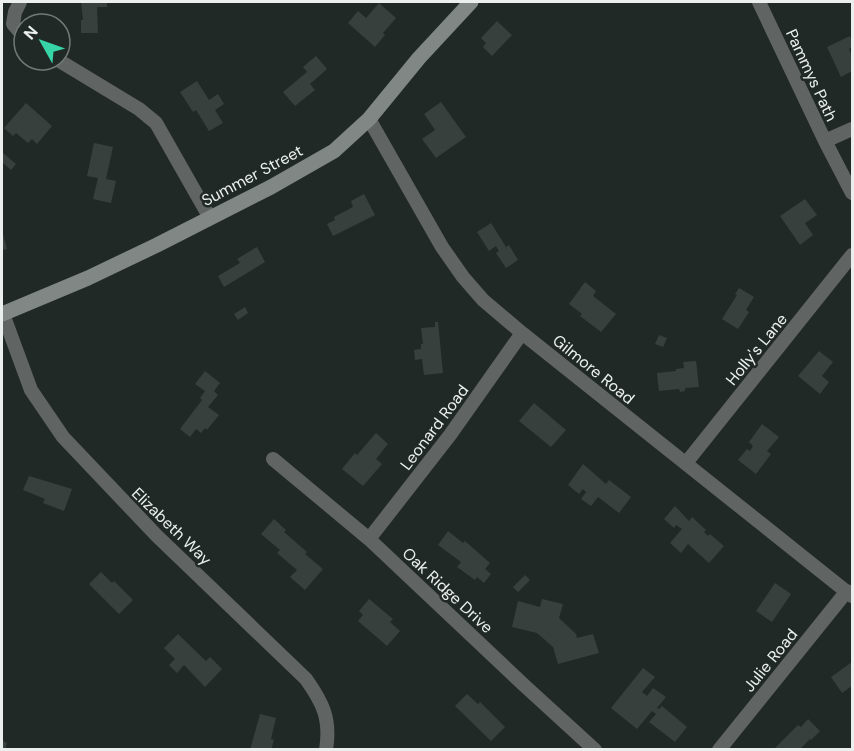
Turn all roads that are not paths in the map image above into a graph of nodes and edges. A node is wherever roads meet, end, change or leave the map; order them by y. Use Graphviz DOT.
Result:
graph roads {
  1 [pos="471,2"];
  2 [pos="759,2"];
  3 [pos="72,68"];
  4 [pos="369,119"];
  5 [pos="852,129"];
  6 [pos="825,141"];
  7 [pos="852,194"];
  8 [pos="210,218"];
  9 [pos="852,255"];
  10 [pos="2,314"];
  11 [pos="522,333"];
  12 [pos="273,459"];
  13 [pos="686,464"];
  14 [pos="369,539"];
  15 [pos="850,593"];
  16 [pos="326,750"];
  17 [pos="595,750"];
  18 [pos="719,750"];
  1 -- 4 [label="street, Summer Street"];
  2 -- 6 [label="street, Pammys Path"];
  3 -- 8 [label="street"];
  4 -- 8 [label="street, Summer Street"];
  4 -- 11 [label="street, Gilmore Road"];
  5 -- 6 [label="street"];
  6 -- 7 [label="street, Pammys Path"];
  8 -- 10 [label="street, Summer Street"];
  9 -- 13 [label="street, Holly's Lane"];
  10 -- 16 [label="street, Elizabeth Way"];
  11 -- 13 [label="street, Gilmore Road"];
  11 -- 14 [label="street, Leonard Road"];
  12 -- 14 [label="street, Oak Ridge Drive"];
  13 -- 15 [label="street, Gilmore Road"];
  14 -- 17 [label="street, Oak Ridge Drive"];
  15 -- 18 [label="street, Julie Road"];
}
